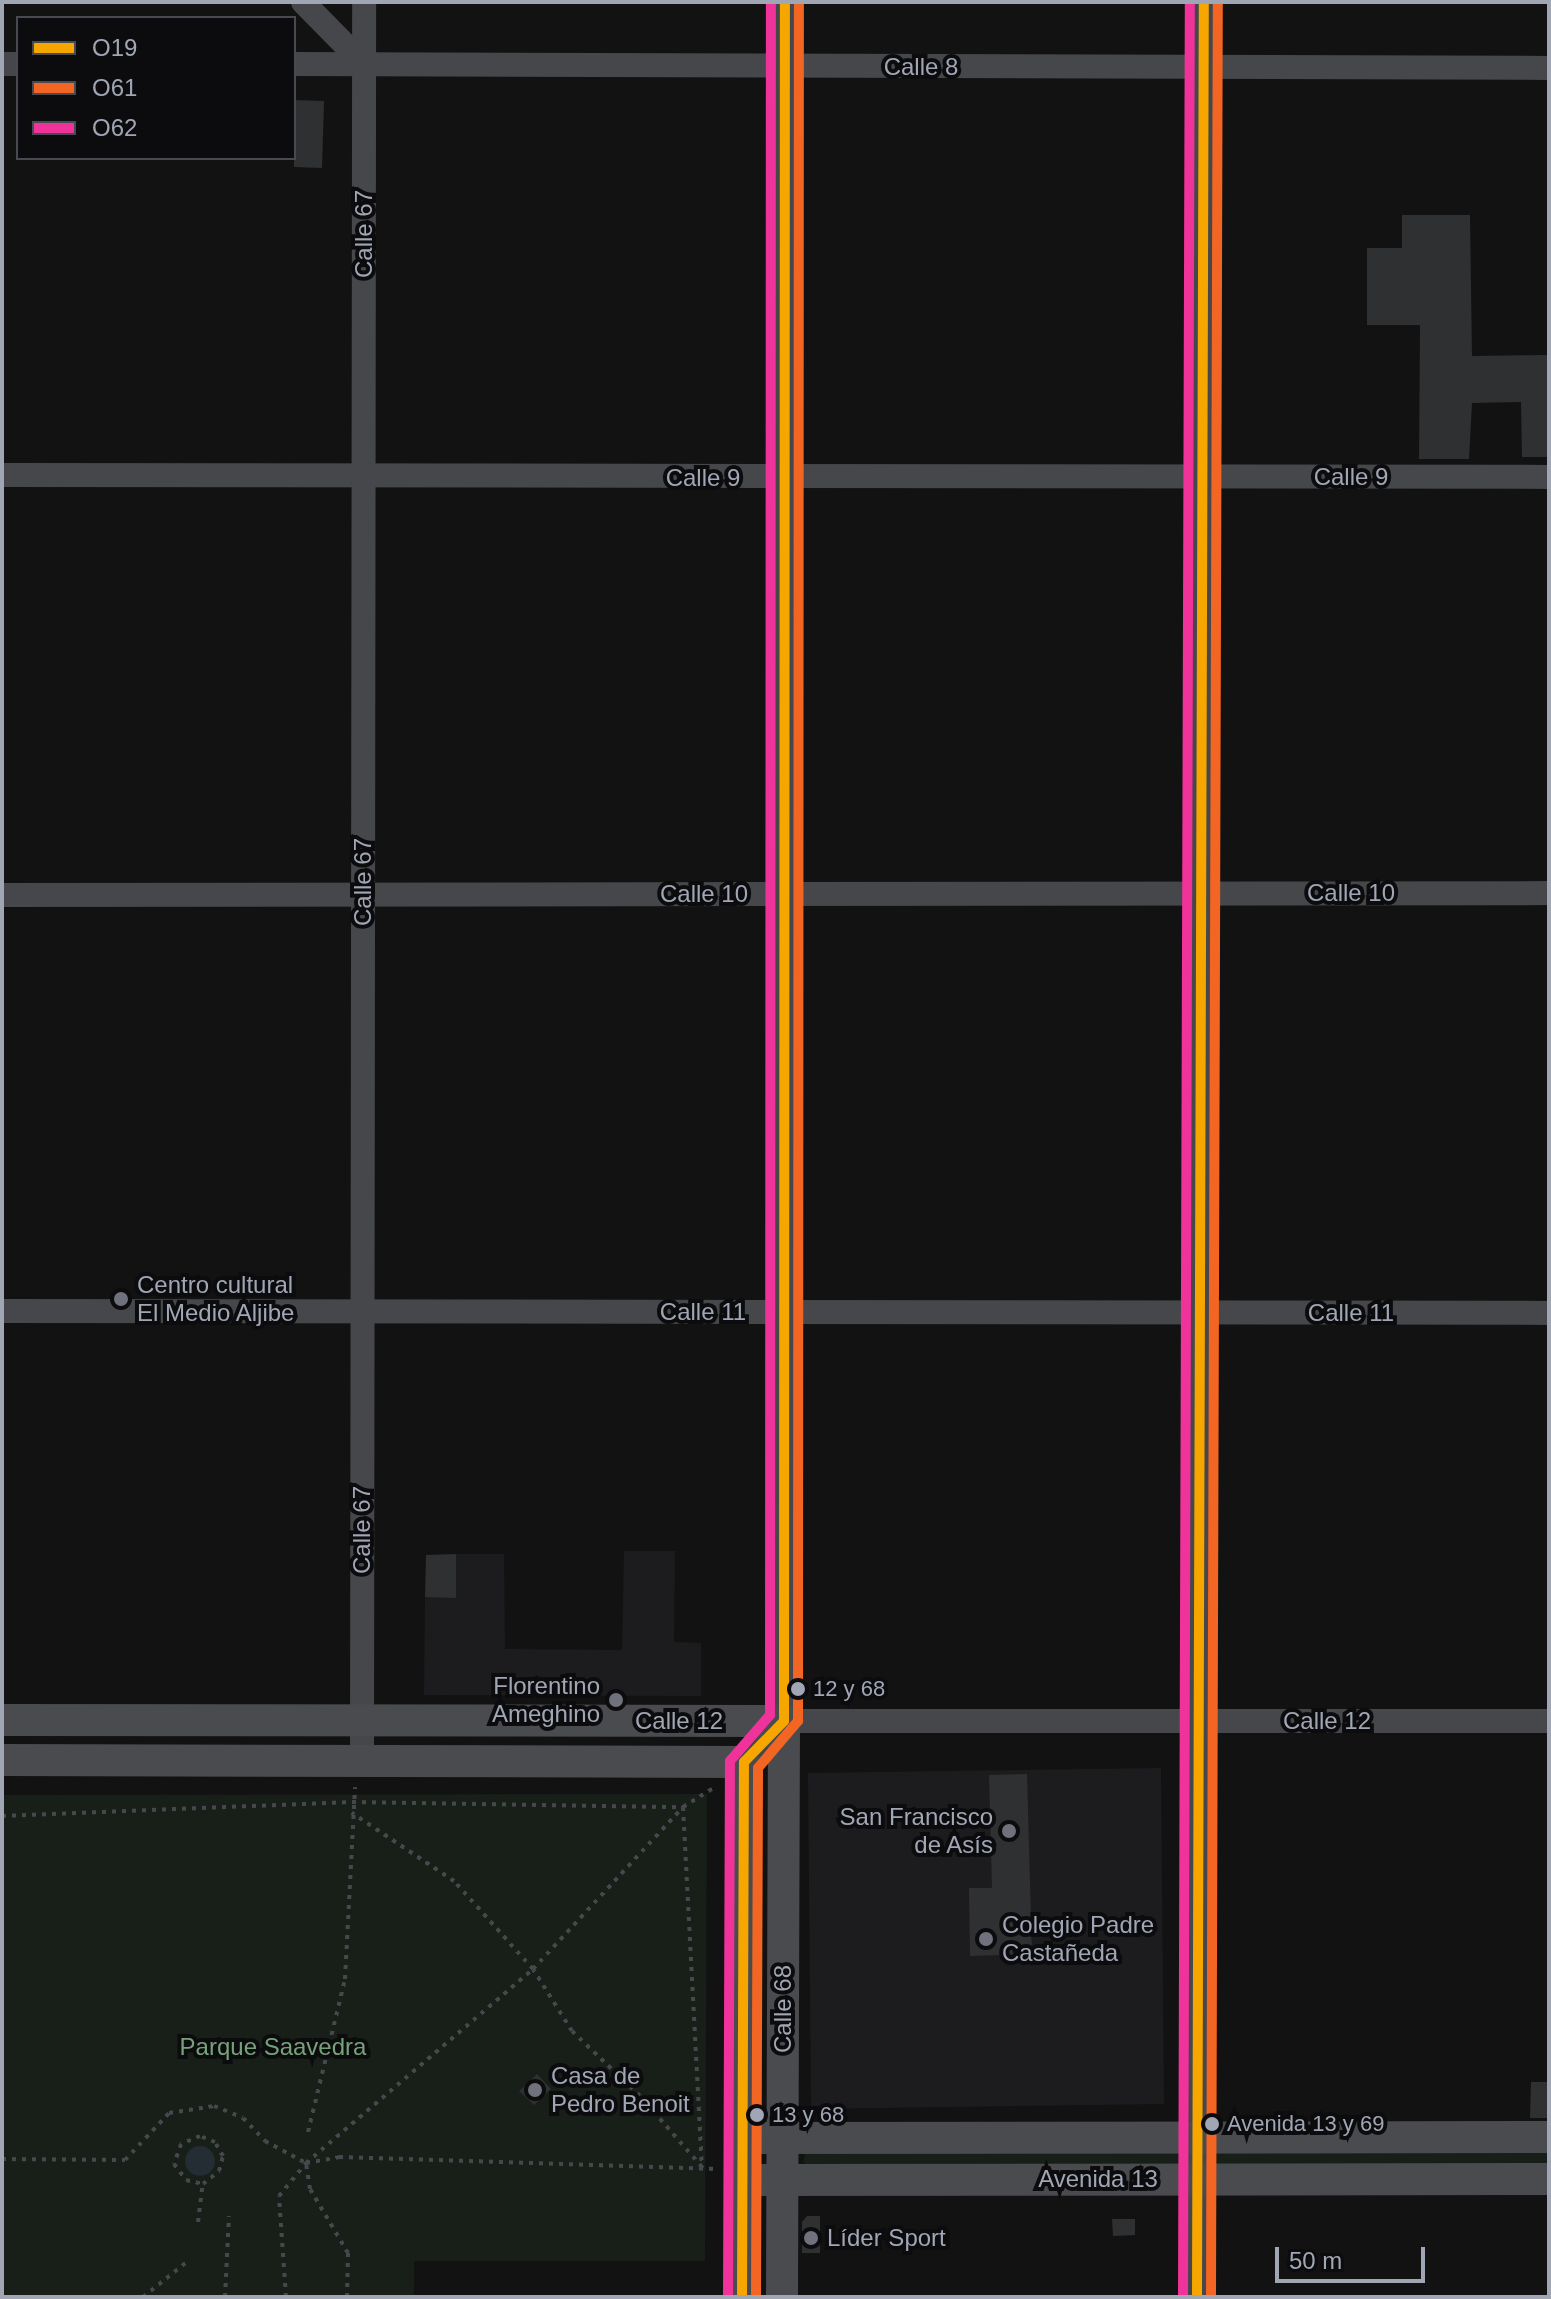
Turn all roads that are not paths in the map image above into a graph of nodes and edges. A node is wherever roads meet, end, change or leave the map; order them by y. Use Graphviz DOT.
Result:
graph roads {
  1 [pos="303,2"];
  2 [pos="364,2"];
  3 [pos="785,2"];
  4 [pos="1204,2"];
  5 [pos="296,64"];
  6 [pos="364,64"];
  7 [pos="785,66"];
  8 [pos="1204,68"];
  9 [pos="1549,68"];
  10 [pos="2,475"];
  11 [pos="1203,477"];
  12 [pos="1549,477"];
  13 [pos="364,478"];
  14 [pos="788,478"];
  15 [pos="1549,893"];
  16 [pos="363,894"];
  17 [pos="787,894"];
  18 [pos="1201,894"];
  19 [pos="2,895"];
  20 [pos="2,1311"];
  21 [pos="362,1312"];
  22 [pos="785,1312"];
  23 [pos="1200,1313"];
  24 [pos="1549,1313"];
  25 [pos="2,1720"];
  26 [pos="784,1721"];
  27 [pos="1199,1721"];
  28 [pos="1549,1721"];
  29 [pos="362,1722"];
  30 [pos="2,1760"];
  31 [pos="744,1762"];
  32 [pos="360,1770"];
  33 [pos="1197,2137"];
  34 [pos="1549,2137"];
  35 [pos="743,2138"];
  36 [pos="782,2138"];
  37 [pos="730,2174"];
  38 [pos="1197,2179"];
  39 [pos="1549,2179"];
  40 [pos="782,2180"];
  41 [pos="742,2297"];
  42 [pos="782,2297"];
  43 [pos="1197,2297"];
  1 -- 6 [label="street"];
  2 -- 6 [label="street, Calle 67"];
  3 -- 7 [label="street, Calle 68"];
  4 -- 8 [label="street"];
  5 -- 6 [label="street, Calle 8"];
  6 -- 7 [label="street, Calle 8"];
  6 -- 13 [label="street, Calle 67"];
  7 -- 8 [label="street, Calle 8"];
  7 -- 14 [label="street, Calle 68"];
  8 -- 9 [label="street, Calle 8"];
  8 -- 11 [label="street"];
  10 -- 13 [label="street, Calle 9"];
  11 -- 12 [label="street, Calle 9"];
  11 -- 14 [label="street, Calle 9"];
  11 -- 18 [label="street"];
  13 -- 14 [label="street, Calle 9"];
  13 -- 16 [label="street, Calle 67"];
  14 -- 17 [label="street, Calle 68"];
  15 -- 18 [label="street, Calle 10"];
  16 -- 17 [label="street, Calle 10"];
  16 -- 19 [label="street, Calle 10"];
  16 -- 21 [label="street, Calle 67"];
  17 -- 18 [label="street, Calle 10"];
  17 -- 22 [label="street, Calle 68"];
  18 -- 23 [label="street"];
  20 -- 21 [label="street, Calle 11"];
  21 -- 22 [label="street, Calle 11"];
  21 -- 29 [label="street, Calle 67"];
  22 -- 23 [label="street, Calle 11"];
  22 -- 26 [label="street, Calle 68"];
  23 -- 24 [label="street, Calle 11"];
  23 -- 27 [label="street"];
  25 -- 29 [label="main road, Calle 12"];
  26 -- 27 [label="street, Calle 12"];
  26 -- 29 [label="main road, Calle 12"];
  26 -- 31 [label="street"];
  26 -- 36 [label="main road, Calle 68"];
  27 -- 28 [label="street, Calle 12"];
  27 -- 33 [label="street"];
  29 -- 32 [label="street, Calle 67"];
  30 -- 32 [label="main road, Calle 12"];
  31 -- 32 [label="main road, Calle 12"];
  31 -- 35 [label="main road, Calle 68"];
  33 -- 34 [label="main road, Avenida 13"];
  33 -- 36 [label="main road, Avenida 13"];
  33 -- 38 [label="street"];
  35 -- 36 [label="main road, Avenida 13"];
  35 -- 37 [label="main road, Calle 68"];
  36 -- 40 [label="main road, Calle 68"];
  37 -- 40 [label="main road, Avenida 13"];
  37 -- 41 [label="main road, Calle 68"];
  38 -- 39 [label="main road, Avenida 13"];
  38 -- 40 [label="main road, Avenida 13"];
  38 -- 43 [label="street"];
  40 -- 42 [label="main road, Calle 68"];
}
